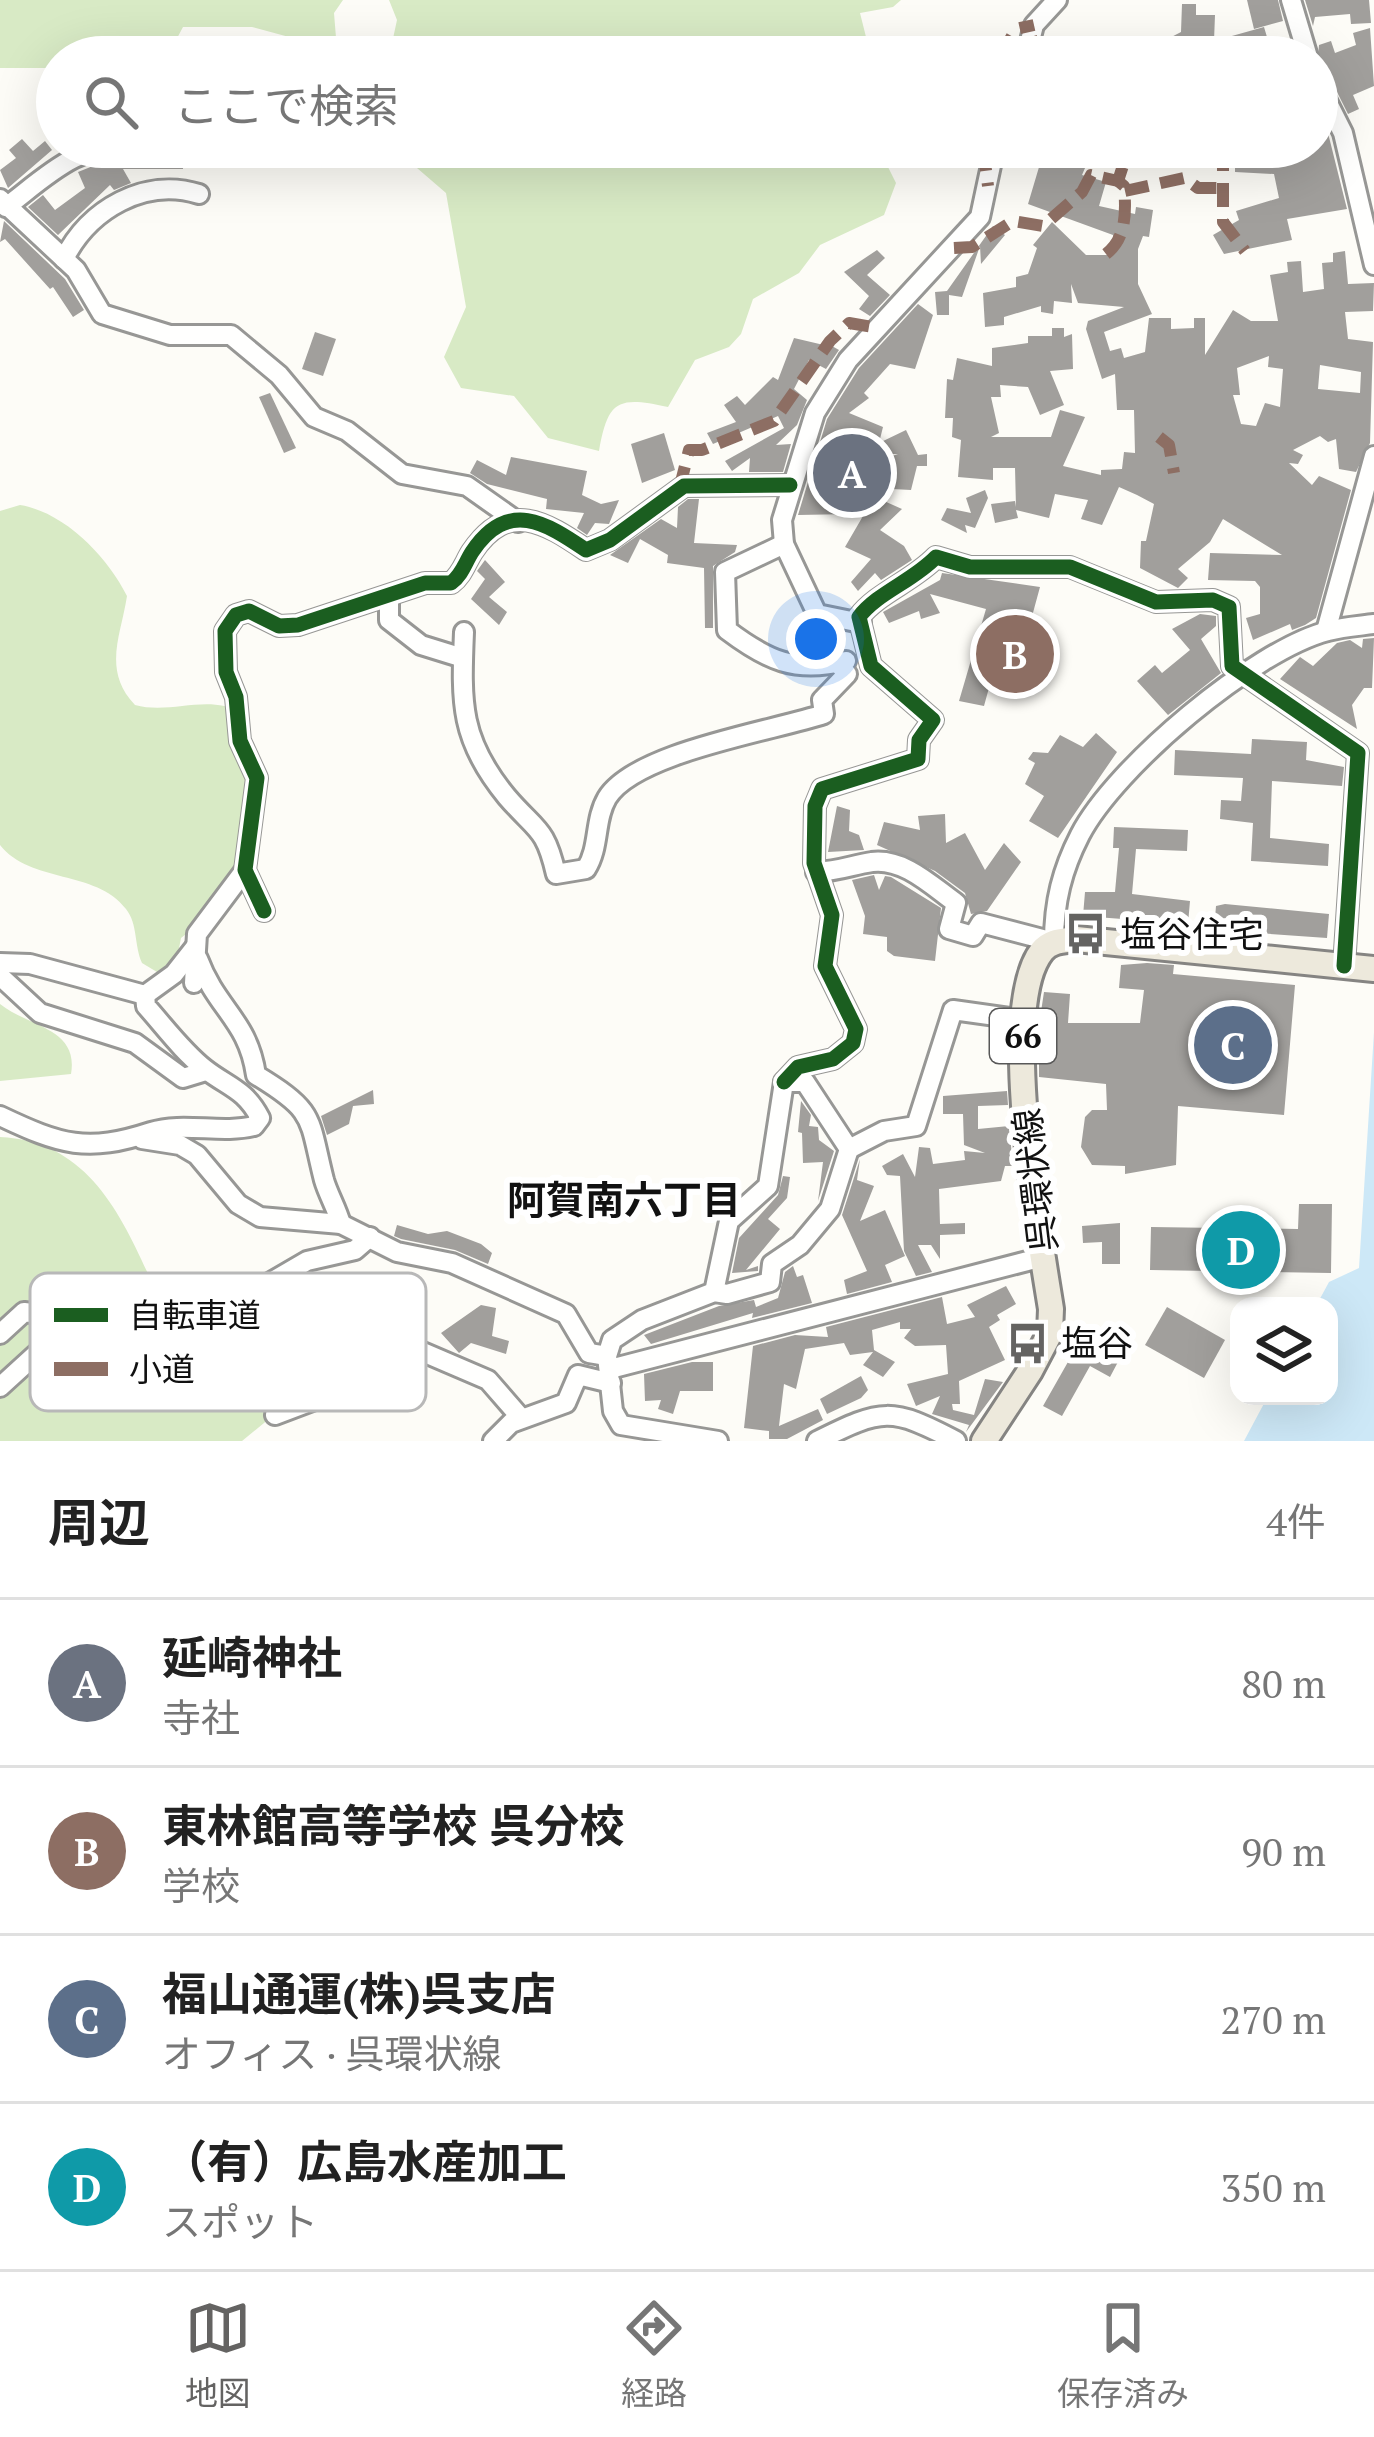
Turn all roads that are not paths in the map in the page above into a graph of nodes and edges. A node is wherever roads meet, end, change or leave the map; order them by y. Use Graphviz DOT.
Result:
graph roads {
  1 [pos="1057,0"];
  2 [pos="1291,0"];
  3 [pos="1031,36"];
  4 [pos="1302,36"];
  5 [pos="1338,125"];
  6 [pos="49,168"];
  7 [pos="990,168"];
  8 [pos="1367,189"];
  9 [pos="199,194"];
  10 [pos="3,203"];
  11 [pos="64,260"];
  12 [pos="1374,265"];
  13 [pos="1374,456"];
  14 [pos="790,485"];
  15 [pos="518,522"];
  16 [pos="784,544"];
  17 [pos="389,596"];
  18 [pos="861,623"];
  19 [pos="1374,624"];
  20 [pos="1325,631"];
  21 [pos="464,632"];
  22 [pos="866,657"];
  23 [pos="463,658"];
  24 [pos="838,663"];
  25 [pos="1239,673"];
  26 [pos="245,870"];
  27 [pos="816,872"];
  28 [pos="263,910"];
  29 [pos="1054,942"];
  30 [pos="197,952"];
  31 [pos="0,962"];
  32 [pos="1344,966"];
  33 [pos="1374,968"];
  34 [pos="0,976"];
  35 [pos="194,983"];
  36 [pos="145,994"];
  37 [pos="1024,1020"];
  38 [pos="206,1071"];
  39 [pos="784,1082"];
  40 [pos="0,1116"];
  41 [pos="142,1138"];
  42 [pos="849,1149"];
  43 [pos="341,1224"];
  44 [pos="370,1237"];
  45 [pos="1043,1257"];
  46 [pos="288,1273"];
  47 [pos="714,1292"];
  48 [pos="30,1313"];
  49 [pos="0,1334"];
  50 [pos="426,1353"];
  51 [pos="30,1360"];
  52 [pos="609,1369"];
  53 [pos="0,1387"];
  54 [pos="281,1411"];
  55 [pos="274,1414"];
  56 [pos="521,1418"];
  57 [pos="494,1441"];
  58 [pos="718,1441"];
  59 [pos="817,1441"];
  60 [pos="956,1441"];
  61 [pos="984,1441"];
  1 -- 3 [label="street"];
  2 -- 4 [label="street"];
  5 -- 8 [label="street"];
  6 -- 10 [label="street"];
  7 -- 14 [label="street"];
  8 -- 12 [label="street"];
  9 -- 11 [label="street"];
  10 -- 11 [label="street"];
  11 -- 15 [label="street"];
  13 -- 20 [label="street"];
  14 -- 15 [label="street"];
  14 -- 16 [label="street"];
  15 -- 17 [label="street"];
  16 -- 18 [label="street"];
  16 -- 24 [label="street"];
  17 -- 23 [label="street"];
  17 -- 26 [label="street"];
  18 -- 22 [label="street"];
  18 -- 25 [label="street"];
  19 -- 20 [label="street"];
  20 -- 25 [label="street"];
  21 -- 23 [label="street"];
  22 -- 24 [label="street"];
  22 -- 27 [label="street"];
  23 -- 24 [label="street"];
  25 -- 29 [label="street"];
  25 -- 32 [label="street"];
  26 -- 28 [label="street"];
  26 -- 30 [label="street"];
  27 -- 29 [label="street"];
  27 -- 39 [label="street"];
  29 -- 32 [label="main road"];
  29 -- 37 [label="main road, 呉環状線 / 66"];
  30 -- 35 [label="street"];
  30 -- 36 [label="street"];
  30 -- 43 [label="street"];
  31 -- 36 [label="street"];
  32 -- 33 [label="main road"];
  34 -- 38 [label="street"];
  36 -- 38 [label="street"];
  37 -- 42 [label="street"];
  37 -- 45 [label="main road, 呉環状線 / 66"];
  38 -- 41 [label="street"];
  39 -- 42 [label="street"];
  39 -- 47 [label="street"];
  40 -- 41 [label="street"];
  41 -- 43 [label="street"];
  42 -- 47 [label="street"];
  43 -- 44 [label="street"];
  44 -- 46 [label="street"];
  44 -- 52 [label="street"];
  45 -- 52 [label="street"];
  45 -- 61 [label="main road, 呉環状線 / 66"];
  47 -- 52 [label="street"];
  48 -- 49 [label="street"];
  50 -- 56 [label="street"];
  51 -- 53 [label="street"];
  52 -- 56 [label="street"];
  52 -- 58 [label="street"];
  54 -- 55 [label="street"];
  56 -- 57 [label="street"];
  59 -- 60 [label="street"];
}
